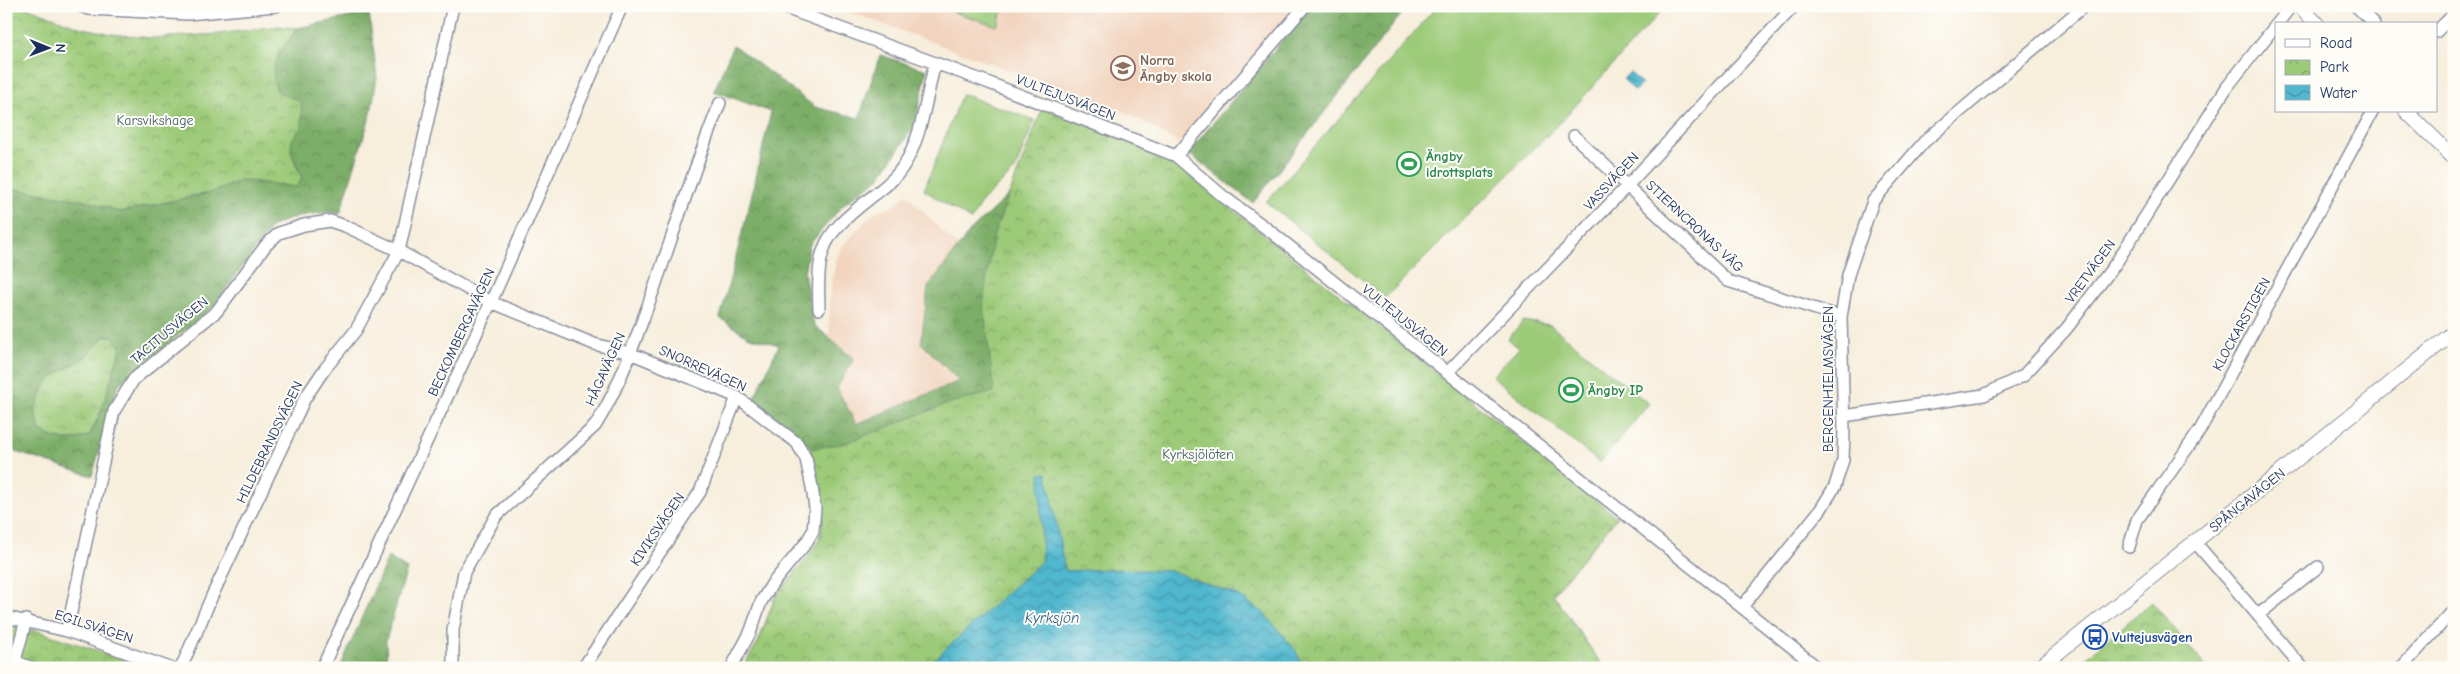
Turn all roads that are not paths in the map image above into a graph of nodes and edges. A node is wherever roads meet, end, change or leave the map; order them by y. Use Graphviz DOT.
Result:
graph roads {
  1 [pos="80,6"];
  2 [pos="276,6"];
  3 [pos="453,6"];
  4 [pos="622,6"];
  5 [pos="780,6"];
  6 [pos="1305,6"];
  7 [pos="1794,6"];
  8 [pos="2084,6"];
  9 [pos="2291,6"];
  10 [pos="2300,6"];
  11 [pos="2356,6"];
  12 [pos="2454,14"];
  13 [pos="2279,22"];
  14 [pos="2315,22"];
  15 [pos="2372,22"];
  16 [pos="2275,27"];
  17 [pos="2438,30"];
  18 [pos="935,63"];
  19 [pos="720,103"];
  20 [pos="2372,112"];
  21 [pos="2407,112"];
  22 [pos="1574,136"];
  23 [pos="1176,156"];
  24 [pos="2454,158"];
  25 [pos="1628,185"];
  26 [pos="399,251"];
  27 [pos="492,302"];
  28 [pos="819,309"];
  29 [pos="1841,317"];
  30 [pos="2454,332"];
  31 [pos="630,353"];
  32 [pos="1447,373"];
  33 [pos="737,397"];
  34 [pos="1844,416"];
  35 [pos="2195,542"];
  36 [pos="2129,547"];
  37 [pos="2318,567"];
  38 [pos="1742,607"];
  39 [pos="2454,610"];
  40 [pos="2258,615"];
  41 [pos="6,617"];
  42 [pos="26,620"];
  43 [pos="67,631"];
  44 [pos="11,662"];
  45 [pos="32,668"];
  46 [pos="170,668"];
  47 [pos="181,668"];
  48 [pos="322,668"];
  49 [pos="453,668"];
  50 [pos="583,668"];
  51 [pos="731,668"];
  52 [pos="1818,668"];
  53 [pos="2039,668"];
  54 [pos="2303,668"];
  55 [pos="2401,668"];
  1 -- 2 [label="street"];
  3 -- 26 [label="street, HILDEBRANDSVÄGEN"];
  4 -- 27 [label="street, BECKOMBERGAVÄGEN"];
  5 -- 18 [label="street, VULTEJUSVÄGEN"];
  6 -- 23 [label="street"];
  7 -- 25 [label="street, VASSVÄGEN"];
  8 -- 29 [label="street, BERGENHIELMSVÄGEN"];
  9 -- 13 [label="street, VRETVÄGEN"];
  10 -- 14 [label="street"];
  11 -- 15 [label="street"];
  12 -- 17 [label="street"];
  16 -- 34 [label="street, VRETVÄGEN"];
  18 -- 23 [label="street, VULTEJUSVÄGEN"];
  18 -- 28 [label="street"];
  19 -- 31 [label="street, HÅGAVÄGEN"];
  20 -- 36 [label="street, KLOCKARSTIGEN"];
  21 -- 24 [label="street"];
  22 -- 25 [label="street, STIERNCRONAS VÄG"];
  23 -- 32 [label="street, VULTEJUSVÄGEN"];
  25 -- 29 [label="street, STIERNCRONAS VÄG"];
  25 -- 32 [label="street, VASSVÄGEN"];
  26 -- 27 [label="street, TACITUSVÄGEN"];
  26 -- 43 [label="street, TACITUSVÄGEN"];
  26 -- 47 [label="street, HILDEBRANDSVÄGEN"];
  27 -- 31 [label="street, SNORREVÄGEN"];
  27 -- 48 [label="street, BECKOMBERGAVÄGEN"];
  29 -- 34 [label="street, BERGENHIELMSVÄGEN"];
  30 -- 35 [label="street, SPÅNGAVÄGEN"];
  31 -- 33 [label="street, SNORREVÄGEN"];
  31 -- 49 [label="street, HÅGAVÄGEN"];
  32 -- 38 [label="street, VULTEJUSVÄGEN"];
  33 -- 50 [label="street, KIVIKSVÄGEN"];
  33 -- 51 [label="street, SNORREVÄGEN"];
  34 -- 38 [label="street, BERGENHIELMSVÄGEN"];
  35 -- 40 [label="street"];
  35 -- 53 [label="street, SPÅNGAVÄGEN"];
  37 -- 40 [label="street"];
  38 -- 52 [label="street, VULTEJUSVÄGEN"];
  39 -- 55 [label="street"];
  40 -- 54 [label="street"];
  41 -- 42 [label="street, EGILSVÄGEN"];
  42 -- 43 [label="street, EGILSVÄGEN"];
  42 -- 44 [label="street"];
  43 -- 46 [label="street, EGILSVÄGEN"];
  44 -- 45 [label="street"];
}
